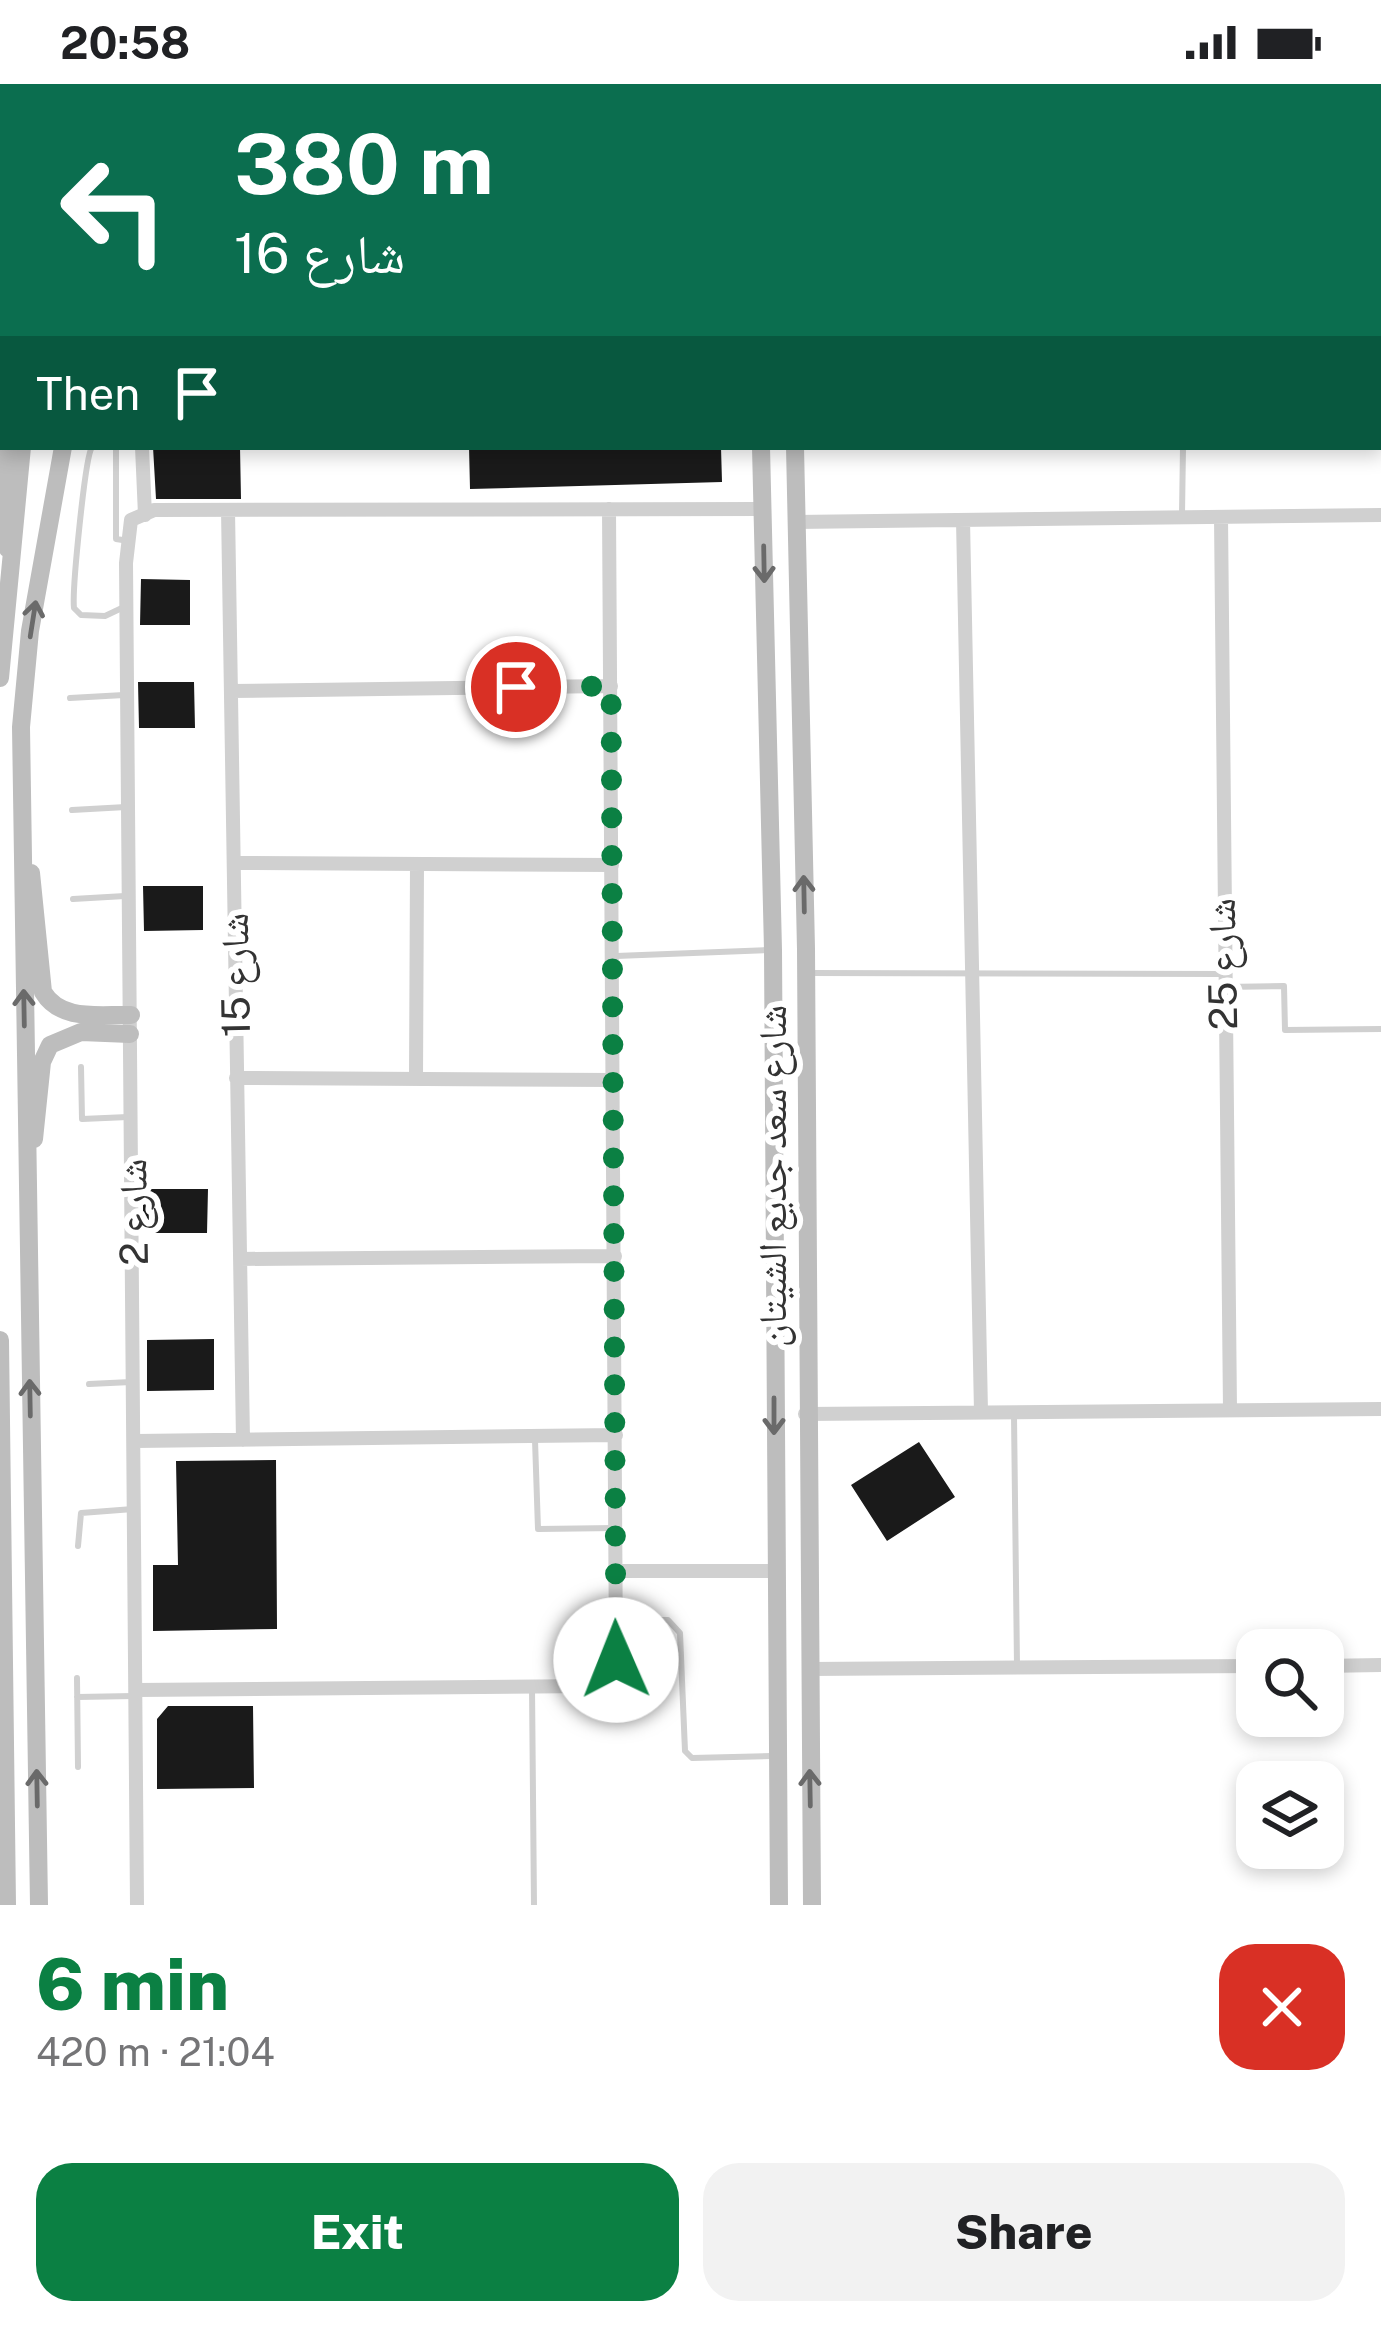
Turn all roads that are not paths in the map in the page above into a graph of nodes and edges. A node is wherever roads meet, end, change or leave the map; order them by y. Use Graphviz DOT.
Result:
graph roads {
  1 [pos="3,450"];
  2 [pos="22,450"];
  3 [pos="62,450"];
  4 [pos="91,450"];
  5 [pos="116,450"];
  6 [pos="142,450"];
  7 [pos="761,450"];
  8 [pos="794,450"];
  9 [pos="1183,450"];
  10 [pos="762,508"];
  11 [pos="609,509"];
  12 [pos="228,510"];
  13 [pos="1381,515"];
  14 [pos="1221,517"];
  15 [pos="138,518"];
  16 [pos="1182,518"];
  17 [pos="963,520"];
  18 [pos="795,522"];
  19 [pos="129,541"];
  20 [pos="7,578"];
  21 [pos="127,606"];
  22 [pos="0,678"];
  23 [pos="611,686"];
  24 [pos="231,691"];
  25 [pos="128,694"];
  26 [pos="70,698"];
  27 [pos="129,806"];
  28 [pos="71,809"];
  29 [pos="22,845"];
  30 [pos="234,862"];
  31 [pos="417,863"];
  32 [pos="612,865"];
  33 [pos="129,896"];
  34 [pos="73,899"];
  35 [pos="806,949"];
  36 [pos="773,950"];
  37 [pos="612,956"];
  38 [pos="972,972"];
  39 [pos="806,973"];
  40 [pos="1222,981"];
  41 [pos="773,1005"];
  42 [pos="804,1006"];
  43 [pos="130,1024"];
  44 [pos="1381,1029"];
  45 [pos="81,1067"];
  46 [pos="236,1078"];
  47 [pos="416,1079"];
  48 [pos="613,1080"];
  49 [pos="131,1116"];
  50 [pos="26,1166"];
  51 [pos="615,1256"];
  52 [pos="241,1259"];
  53 [pos="0,1340"];
  54 [pos="135,1382"];
  55 [pos="89,1384"];
  56 [pos="1381,1408"];
  57 [pos="1230,1410"];
  58 [pos="981,1412"];
  59 [pos="1014,1412"];
  60 [pos="805,1414"];
  61 [pos="2,1415"];
  62 [pos="616,1435"];
  63 [pos="535,1436"];
  64 [pos="243,1440"];
  65 [pos="136,1441"];
  66 [pos="136,1509"];
  67 [pos="616,1528"];
  68 [pos="78,1546"];
  69 [pos="616,1571"];
  70 [pos="775,1571"];
  71 [pos="616,1620"];
  72 [pos="1381,1665"];
  73 [pos="1236,1666"];
  74 [pos="1344,1666"];
  75 [pos="1017,1667"];
  76 [pos="809,1669"];
  77 [pos="77,1678"];
  78 [pos="532,1687"];
  79 [pos="137,1693"];
  80 [pos="77,1696"];
  81 [pos="778,1756"];
  82 [pos="78,1767"];
  83 [pos="8,1905"];
  84 [pos="39,1905"];
  85 [pos="137,1905"];
  86 [pos="534,1905"];
  87 [pos="779,1905"];
  88 [pos="812,1905"];
  1 -- 20 [label="street"];
  2 -- 20 [label="street"];
  29 -- 3 [label="street, one-way"];
  4 -- 21 [label="lane"];
  5 -- 19 [label="lane"];
  6 -- 15 [label="street, شارع 2"];
  7 -- 10 [label="street, شارع سعد جديع الشيتان"];
  8 -- 18 [label="street, شارع سعد جديع الشيتان"];
  9 -- 16 [label="lane"];
  10 -- 11 [label="street"];
  10 -- 36 [label="street, شارع سعد جديع الشيتان, one-way"];
  11 -- 12 [label="street"];
  11 -- 23 [label="street"];
  12 -- 15 [label="street"];
  12 -- 24 [label="street, شارع 15"];
  13 -- 14 [label="street"];
  14 -- 16 [label="street"];
  14 -- 40 [label="street, شارع 25"];
  15 -- 19 [label="street, شارع 2"];
  16 -- 17 [label="street"];
  17 -- 18 [label="street"];
  17 -- 38 [label="street"];
  35 -- 18 [label="street, شارع سعد جديع الشيتان, one-way"];
  19 -- 21 [label="street, شارع 2"];
  20 -- 22 [label="street"];
  21 -- 25 [label="street, شارع 2"];
  23 -- 24 [label="street"];
  23 -- 32 [label="street"];
  24 -- 30 [label="street, شارع 15"];
  25 -- 26 [label="lane"];
  25 -- 27 [label="street, شارع 2"];
  27 -- 28 [label="lane"];
  27 -- 33 [label="street, شارع 2"];
  29 -- 43 [label="street"];
  50 -- 29 [label="street, one-way"];
  30 -- 31 [label="street"];
  30 -- 46 [label="street, شارع 15"];
  31 -- 32 [label="street"];
  31 -- 47 [label="street"];
  32 -- 37 [label="street"];
  33 -- 34 [label="lane"];
  33 -- 43 [label="street, شارع 2"];
  35 -- 36 [label="street"];
  35 -- 39 [label="street, شارع سعد جديع الشيتان"];
  36 -- 37 [label="lane"];
  36 -- 41 [label="street, شارع سعد جديع الشيتان"];
  37 -- 48 [label="street"];
  38 -- 39 [label="lane"];
  38 -- 40 [label="lane"];
  38 -- 58 [label="street"];
  39 -- 42 [label="street, شارع سعد جديع الشيتان"];
  40 -- 44 [label="lane"];
  40 -- 57 [label="street, شارع 25"];
  41 -- 42 [label="street"];
  41 -- 70 [label="street, شارع سعد جديع الشيتان, one-way"];
  42 -- 60 [label="street, شارع سعد جديع الشيتان"];
  43 -- 49 [label="street, شارع 2"];
  43 -- 50 [label="street"];
  45 -- 49 [label="lane"];
  46 -- 47 [label="street"];
  46 -- 52 [label="street, شارع 15"];
  47 -- 48 [label="street"];
  48 -- 51 [label="street"];
  49 -- 54 [label="street, شارع 2"];
  84 -- 50 [label="street, one-way"];
  51 -- 52 [label="street"];
  51 -- 62 [label="street"];
  52 -- 64 [label="street, شارع 15"];
  53 -- 61 [label="street"];
  54 -- 55 [label="lane"];
  54 -- 65 [label="street, شارع 2"];
  56 -- 57 [label="street"];
  57 -- 59 [label="street"];
  58 -- 59 [label="street"];
  58 -- 60 [label="street"];
  59 -- 75 [label="lane"];
  60 -- 76 [label="street, شارع سعد جديع الشيتان"];
  61 -- 83 [label="street"];
  62 -- 63 [label="street"];
  62 -- 67 [label="street"];
  63 -- 64 [label="street"];
  63 -- 67 [label="lane"];
  64 -- 65 [label="street"];
  65 -- 66 [label="street, شارع 2"];
  66 -- 68 [label="lane"];
  66 -- 79 [label="street, شارع 2"];
  67 -- 69 [label="street"];
  69 -- 70 [label="street"];
  69 -- 71 [label="street"];
  70 -- 81 [label="street, شارع سعد جديع الشيتان"];
  71 -- 78 [label="street"];
  71 -- 81 [label="lane"];
  72 -- 74 [label="street"];
  73 -- 75 [label="street"];
  75 -- 76 [label="street"];
  88 -- 76 [label="street, شارع سعد جديع الشيتان, one-way"];
  77 -- 80 [label="lane"];
  78 -- 79 [label="street"];
  78 -- 86 [label="lane"];
  79 -- 80 [label="lane"];
  79 -- 85 [label="street, شارع 2"];
  80 -- 82 [label="lane"];
  81 -- 87 [label="street, شارع سعد جديع الشيتان"];
}
